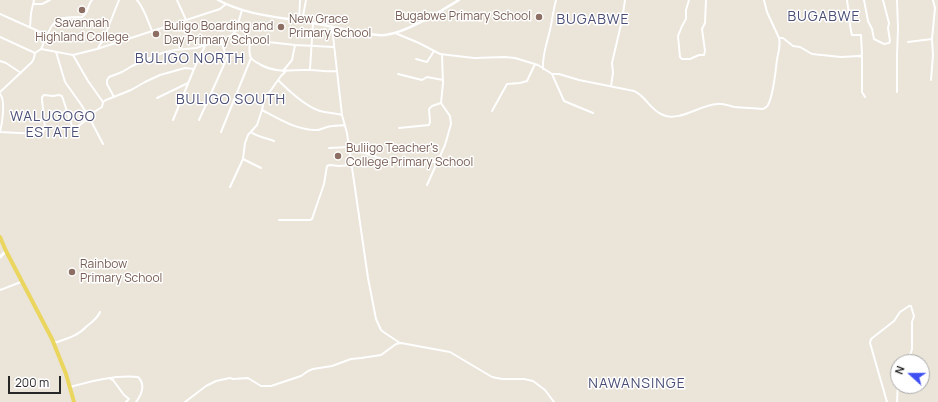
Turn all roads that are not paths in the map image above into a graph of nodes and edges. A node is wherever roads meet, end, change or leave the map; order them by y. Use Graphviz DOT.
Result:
graph roads {
  1 [pos="34,0"];
  2 [pos="50,0"];
  3 [pos="92,0"];
  4 [pos="119,0"];
  5 [pos="137,0"];
  6 [pos="177,0"];
  7 [pos="218,0"];
  8 [pos="300,0"];
  9 [pos="306,0"];
  10 [pos="459,0"];
  11 [pos="556,0"];
  12 [pos="625,0"];
  13 [pos="689,0"];
  14 [pos="706,0"];
  15 [pos="764,0"];
  16 [pos="847,0"];
  17 [pos="864,0"];
  18 [pos="883,0"];
  19 [pos="896,0"];
  20 [pos="933,0"];
  21 [pos="33,4"];
  22 [pos="226,4"];
  23 [pos="242,10"];
  24 [pos="0,14"];
  25 [pos="186,20"];
  26 [pos="301,21"];
  27 [pos="313,23"];
  28 [pos="30,27"];
  29 [pos="332,27"];
  30 [pos="152,31"];
  31 [pos="234,33"];
  32 [pos="395,33"];
  33 [pos="47,35"];
  34 [pos="0,37"];
  35 [pos="780,38"];
  36 [pos="932,39"];
  37 [pos="250,40"];
  38 [pos="220,41"];
  39 [pos="908,42"];
  40 [pos="295,45"];
  41 [pos="205,46"];
  42 [pos="312,46"];
  43 [pos="334,47"];
  44 [pos="41,49"];
  45 [pos="97,49"];
  46 [pos="56,52"];
  47 [pos="434,52"];
  48 [pos="36,53"];
  49 [pos="442,54"];
  50 [pos="73,55"];
  51 [pos="859,56"];
  52 [pos="251,58"];
  53 [pos="416,59"];
  54 [pos="0,61"];
  55 [pos="535,64"];
  56 [pos="543,68"];
  57 [pos="194,69"];
  58 [pos="310,70"];
  59 [pos="283,71"];
  60 [pos="286,71"];
  61 [pos="337,71"];
  62 [pos="21,73"];
  63 [pos="398,74"];
  64 [pos="552,74"];
  65 [pos="278,80"];
  66 [pos="443,80"];
  67 [pos="931,80"];
  68 [pos="189,83"];
  69 [pos="611,86"];
  70 [pos="897,92"];
  71 [pos="0,93"];
  72 [pos="115,97"];
  73 [pos="865,97"];
  74 [pos="157,98"];
  75 [pos="102,102"];
  76 [pos="441,103"];
  77 [pos="262,110"];
  78 [pos="492,111"];
  79 [pos="593,113"];
  80 [pos="342,115"];
  81 [pos="89,117"];
  82 [pos="173,120"];
  83 [pos="199,120"];
  84 [pos="345,125"];
  85 [pos="399,128"];
  86 [pos="0,132"];
  87 [pos="221,132"];
  88 [pos="251,132"];
  89 [pos="274,141"];
  90 [pos="103,144"];
  91 [pos="349,147"];
  92 [pos="329,148"];
  93 [pos="242,159"];
  94 [pos="437,162"];
  95 [pos="352,165"];
  96 [pos="261,168"];
  97 [pos="427,185"];
  98 [pos="230,187"];
  99 [pos="279,220"];
  100 [pos="0,237"];
  101 [pos="6,251"];
  102 [pos="0,258"];
  103 [pos="22,282"];
  104 [pos="0,290"];
  105 [pos="100,312"];
  106 [pos="54,343"];
  107 [pos="401,343"];
  108 [pos="910,354"];
  109 [pos="110,378"];
  110 [pos="70,387"];
  111 [pos="74,402"];
  112 [pos="126,402"];
  113 [pos="136,402"];
  114 [pos="186,402"];
  115 [pos="554,402"];
  116 [pos="887,402"];
  1 -- 21 [label="street"];
  2 -- 21 [label="street"];
  3 -- 33 [label="street"];
  4 -- 45 [label="street"];
  5 -- 30 [label="street"];
  6 -- 25 [label="street"];
  7 -- 22 [label="street"];
  8 -- 26 [label="street"];
  9 -- 26 [label="street"];
  10 -- 32 [label="street"];
  11 -- 56 [label="street"];
  12 -- 69 [label="street"];
  13 -- 14 [label="street"];
  15 -- 35 [label="street"];
  16 -- 51 [label="street"];
  17 -- 18 [label="street"];
  19 -- 70 [label="street"];
  20 -- 36 [label="street"];
  21 -- 28 [label="street"];
  22 -- 23 [label="street"];
  22 -- 25 [label="street"];
  23 -- 26 [label="street"];
  23 -- 31 [label="street"];
  24 -- 28 [label="street"];
  25 -- 30 [label="street"];
  26 -- 27 [label="street"];
  27 -- 29 [label="street"];
  27 -- 42 [label="street"];
  28 -- 33 [label="street"];
  29 -- 32 [label="street"];
  29 -- 43 [label="street"];
  30 -- 45 [label="street"];
  31 -- 37 [label="street"];
  31 -- 38 [label="street"];
  32 -- 47 [label="street"];
  33 -- 44 [label="street"];
  34 -- 48 [label="street"];
  35 -- 51 [label="street"];
  35 -- 69 [label="street"];
  36 -- 39 [label="street"];
  36 -- 67 [label="street"];
  37 -- 40 [label="street"];
  37 -- 52 [label="street"];
  38 -- 41 [label="street"];
  38 -- 83 [label="street"];
  40 -- 42 [label="street"];
  40 -- 59 [label="street"];
  41 -- 57 [label="street"];
  41 -- 72 [label="street"];
  42 -- 43 [label="street"];
  42 -- 58 [label="street"];
  43 -- 61 [label="street"];
  44 -- 46 [label="street"];
  44 -- 48 [label="street"];
  45 -- 50 [label="street"];
  46 -- 50 [label="street"];
  46 -- 81 [label="street"];
  47 -- 49 [label="street"];
  47 -- 53 [label="street"];
  48 -- 62 [label="street"];
  49 -- 55 [label="street"];
  49 -- 66 [label="street"];
  50 -- 75 [label="street"];
  51 -- 73 [label="street"];
  52 -- 59 [label="street"];
  52 -- 87 [label="street"];
  54 -- 62 [label="street"];
  55 -- 56 [label="street"];
  55 -- 78 [label="street"];
  56 -- 64 [label="street"];
  57 -- 68 [label="street"];
  57 -- 72 [label="street"];
  58 -- 60 [label="street"];
  58 -- 61 [label="street"];
  59 -- 60 [label="street"];
  60 -- 65 [label="street"];
  61 -- 80 [label="street"];
  62 -- 71 [label="street"];
  63 -- 66 [label="street"];
  64 -- 69 [label="street"];
  64 -- 79 [label="street"];
  65 -- 77 [label="street"];
  65 -- 80 [label="street"];
  66 -- 76 [label="street"];
  68 -- 74 [label="street"];
  68 -- 82 [label="street"];
  71 -- 86 [label="street"];
  72 -- 75 [label="street"];
  75 -- 81 [label="street"];
  76 -- 85 [label="street"];
  76 -- 94 [label="street"];
  77 -- 84 [label="street"];
  77 -- 88 [label="street"];
  80 -- 84 [label="street"];
  81 -- 86 [label="street"];
  81 -- 90 [label="street"];
  84 -- 91 [label="street"];
  88 -- 89 [label="street"];
  88 -- 93 [label="street"];
  91 -- 92 [label="street"];
  91 -- 94 [label="street"];
  91 -- 95 [label="street"];
  93 -- 96 [label="street"];
  93 -- 98 [label="street"];
  94 -- 97 [label="street"];
  95 -- 99 [label="street"];
  95 -- 107 [label="street"];
  100 -- 101 [label="main road"];
  101 -- 102 [label="main road"];
  101 -- 103 [label="main road"];
  103 -- 104 [label="street"];
  103 -- 106 [label="main road"];
  105 -- 106 [label="street"];
  106 -- 110 [label="main road"];
  107 -- 114 [label="street"];
  107 -- 115 [label="street"];
  108 -- 116 [label="street"];
  109 -- 110 [label="street"];
  109 -- 112 [label="street"];
  109 -- 113 [label="street"];
  110 -- 111 [label="main road"];
}
